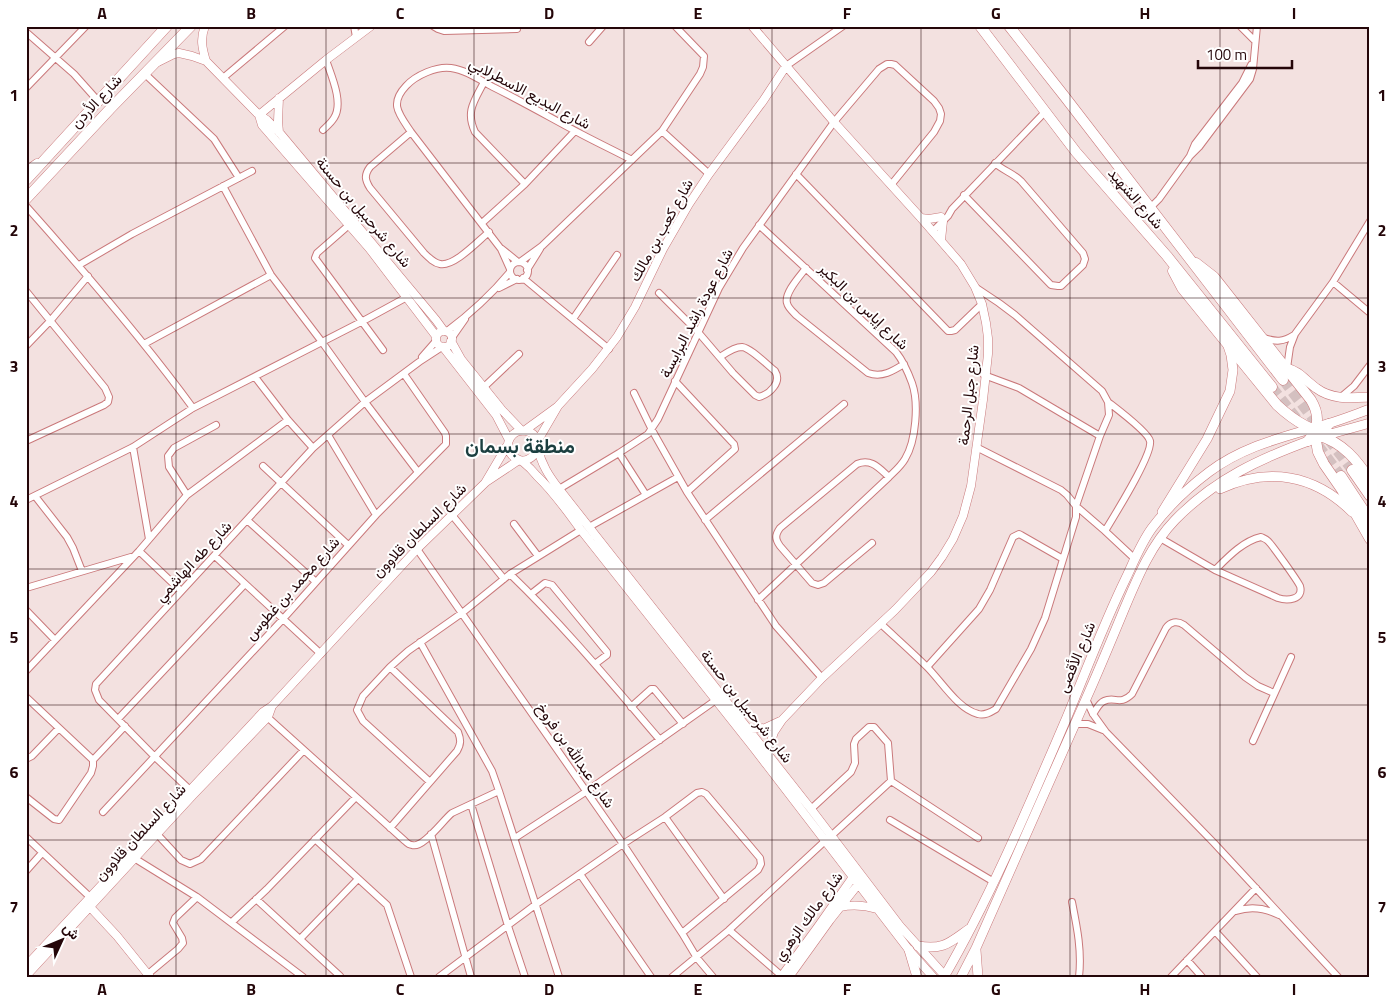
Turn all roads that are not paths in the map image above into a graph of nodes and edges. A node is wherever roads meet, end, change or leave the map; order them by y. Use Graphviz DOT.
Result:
graph roads {
  1 [pos="86,26"];
  2 [pos="167,26"];
  3 [pos="191,26"];
  4 [pos="205,26"];
  5 [pos="285,26"];
  6 [pos="354,26"];
  7 [pos="371,26"];
  8 [pos="433,26"];
  9 [pos="603,26"];
  10 [pos="675,26"];
  11 [pos="752,26"];
  12 [pos="843,26"];
  13 [pos="980,26"];
  14 [pos="1009,26"];
  15 [pos="1240,26"];
  16 [pos="1257,26"];
  17 [pos="27,29"];
  18 [pos="517,29"];
  19 [pos="356,37"];
  20 [pos="1255,41"];
  21 [pos="589,42"];
  22 [pos="56,57"];
  23 [pos="326,60"];
  24 [pos="206,61"];
  25 [pos="152,65"];
  26 [pos="786,66"];
  27 [pos="144,73"];
  28 [pos="223,78"];
  29 [pos="484,82"];
  30 [pos="26,88"];
  31 [pos="279,98"];
  32 [pos="99,102"];
  33 [pos="1045,112"];
  34 [pos="259,115"];
  35 [pos="834,122"];
  36 [pos="323,130"];
  37 [pos="575,131"];
  38 [pos="662,131"];
  39 [pos="279,132"];
  40 [pos="411,132"];
  41 [pos="50,156"];
  42 [pos="632,160"];
  43 [pos="995,163"];
  44 [pos="26,171"];
  45 [pos="252,172"];
  46 [pos="709,174"];
  47 [pos="796,174"];
  48 [pos="239,178"];
  49 [pos="26,180"];
  50 [pos="525,184"];
  51 [pos="891,185"];
  52 [pos="223,186"];
  53 [pos="964,195"];
  54 [pos="26,199"];
  55 [pos="26,206"];
  56 [pos="1150,208"];
  57 [pos="921,218"];
  58 [pos="942,219"];
  59 [pos="1369,222"];
  60 [pos="482,223"];
  61 [pos="349,225"];
  62 [pos="759,225"];
  63 [pos="931,229"];
  64 [pos="489,232"];
  65 [pos="941,240"];
  66 [pos="542,246"];
  67 [pos="501,249"];
  68 [pos="618,255"];
  69 [pos="1167,256"];
  70 [pos="1189,259"];
  71 [pos="519,262"];
  72 [pos="79,265"];
  73 [pos="806,268"];
  74 [pos="510,270"];
  75 [pos="527,271"];
  76 [pos="271,275"];
  77 [pos="88,276"];
  78 [pos="520,279"];
  79 [pos="1333,282"];
  80 [pos="975,287"];
  81 [pos="496,290"];
  82 [pos="26,292"];
  83 [pos="659,293"];
  84 [pos="540,294"];
  85 [pos="407,297"];
  86 [pos="982,304"];
  87 [pos="1370,313"];
  88 [pos="468,315"];
  89 [pos="573,319"];
  90 [pos="50,320"];
  91 [pos="363,321"];
  92 [pos="445,332"];
  93 [pos="698,332"];
  94 [pos="1295,334"];
  95 [pos="1262,337"];
  96 [pos="436,339"];
  97 [pos="451,340"];
  98 [pos="1226,341"];
  99 [pos="322,342"];
  100 [pos="144,344"];
  101 [pos="26,346"];
  102 [pos="443,347"];
  103 [pos="609,349"];
  104 [pos="383,350"];
  105 [pos="519,354"];
  106 [pos="720,357"];
  107 [pos="418,362"];
  108 [pos="904,364"];
  109 [pos="1370,365"];
  110 [pos="1287,368"];
  111 [pos="404,374"];
  112 [pos="255,376"];
  113 [pos="984,376"];
  114 [pos="1283,380"];
  115 [pos="675,381"];
  116 [pos="484,387"];
  117 [pos="1272,387"];
  118 [pos="634,393"];
  119 [pos="1370,397"];
  120 [pos="1340,398"];
  121 [pos="365,402"];
  122 [pos="1108,402"];
  123 [pos="844,404"];
  124 [pos="558,406"];
  125 [pos="193,408"];
  126 [pos="1370,410"];
  127 [pos="288,420"];
  128 [pos="1370,423"];
  129 [pos="216,425"];
  130 [pos="652,430"];
  131 [pos="523,431"];
  132 [pos="1317,433"];
  133 [pos="328,435"];
  134 [pos="1100,436"];
  135 [pos="26,441"];
  136 [pos="509,442"];
  137 [pos="538,445"];
  138 [pos="134,447"];
  139 [pos="976,447"];
  140 [pos="313,448"];
  141 [pos="619,453"];
  142 [pos="520,460"];
  143 [pos="263,466"];
  144 [pos="1352,470"];
  145 [pos="418,472"];
  146 [pos="1341,476"];
  147 [pos="678,477"];
  148 [pos="889,477"];
  149 [pos="1370,480"];
  150 [pos="282,484"];
  151 [pos="484,484"];
  152 [pos="559,489"];
  153 [pos="687,492"];
  154 [pos="187,495"];
  155 [pos="646,495"];
  156 [pos="35,496"];
  157 [pos="1203,496"];
  158 [pos="1370,496"];
  159 [pos="26,500"];
  160 [pos="1076,506"];
  161 [pos="376,515"];
  162 [pos="452,515"];
  163 [pos="1357,517"];
  164 [pos="247,520"];
  165 [pos="705,520"];
  166 [pos="1370,520"];
  167 [pos="1156,523"];
  168 [pos="514,524"];
  169 [pos="585,528"];
  170 [pos="1105,531"];
  171 [pos="1160,538"];
  172 [pos="148,539"];
  173 [pos="1370,539"];
  174 [pos="872,543"];
  175 [pos="348,545"];
  176 [pos="417,549"];
  177 [pos="138,551"];
  178 [pos="214,556"];
  179 [pos="538,556"];
  180 [pos="132,557"];
  181 [pos="1063,558"];
  182 [pos="1134,559"];
  183 [pos="795,564"];
  184 [pos="1215,570"];
  185 [pos="82,571"];
  186 [pos="510,574"];
  187 [pos="504,579"];
  188 [pos="316,582"];
  189 [pos="245,584"];
  190 [pos="26,588"];
  191 [pos="181,592"];
  192 [pos="531,594"];
  193 [pos="758,600"];
  194 [pos="26,610"];
  195 [pos="462,613"];
  196 [pos="283,619"];
  197 [pos="881,624"];
  198 [pos="55,640"];
  199 [pos="420,642"];
  200 [pos="321,654"];
  201 [pos="1290,657"];
  202 [pos="595,664"];
  203 [pos="390,667"];
  204 [pos="927,667"];
  205 [pos="26,671"];
  206 [pos="822,678"];
  207 [pos="1274,693"];
  208 [pos="26,697"];
  209 [pos="1086,699"];
  210 [pos="716,700"];
  211 [pos="632,707"];
  212 [pos="1093,714"];
  213 [pos="265,715"];
  214 [pos="118,719"];
  215 [pos="782,720"];
  216 [pos="683,724"];
  217 [pos="1074,724"];
  218 [pos="125,726"];
  219 [pos="59,728"];
  220 [pos="747,730"];
  221 [pos="1106,732"];
  222 [pos="660,740"];
  223 [pos="1253,741"];
  224 [pos="304,751"];
  225 [pos="766,753"];
  226 [pos="154,756"];
  227 [pos="26,760"];
  228 [pos="93,760"];
  229 [pos="430,782"];
  230 [pos="891,782"];
  231 [pos="190,790"];
  232 [pos="500,791"];
  233 [pos="587,791"];
  234 [pos="26,797"];
  235 [pos="356,797"];
  236 [pos="471,804"];
  237 [pos="811,810"];
  238 [pos="103,812"];
  239 [pos="665,817"];
  240 [pos="890,820"];
  241 [pos="390,828"];
  242 [pos="157,834"];
  243 [pos="431,834"];
  244 [pos="26,837"];
  245 [pos="515,838"];
  246 [pos="978,838"];
  247 [pos="316,839"];
  248 [pos="828,839"];
  249 [pos="623,844"];
  250 [pos="42,853"];
  251 [pos="134,858"];
  252 [pos="845,867"];
  253 [pos="26,871"];
  254 [pos="580,874"];
  255 [pos="855,874"];
  256 [pos="358,880"];
  257 [pos="861,882"];
  258 [pos="994,882"];
  259 [pos="1256,888"];
  260 [pos="844,889"];
  261 [pos="197,897"];
  262 [pos="90,898"];
  263 [pos="256,899"];
  264 [pos="724,900"];
  265 [pos="1072,902"];
  266 [pos="535,905"];
  267 [pos="90,907"];
  268 [pos="840,907"];
  269 [pos="877,909"];
  270 [pos="1234,911"];
  271 [pos="1283,918"];
  272 [pos="232,922"];
  273 [pos="508,926"];
  274 [pos="971,927"];
  275 [pos="729,930"];
  276 [pos="1216,931"];
  277 [pos="682,933"];
  278 [pos="300,939"];
  279 [pos="918,946"];
  280 [pos="976,948"];
  281 [pos="909,950"];
  282 [pos="465,958"];
  283 [pos="697,958"];
  284 [pos="1187,960"];
  285 [pos="26,966"];
  286 [pos="26,976"];
  287 [pos="150,976"];
  288 [pos="340,976"];
  289 [pos="784,976"];
  290 [pos="945,976"];
  291 [pos="303,977"];
  292 [pos="411,977"];
  293 [pos="439,977"];
  294 [pos="471,977"];
  295 [pos="525,977"];
  296 [pos="559,977"];
  297 [pos="652,977"];
  298 [pos="672,977"];
  299 [pos="713,977"];
  300 [pos="917,977"];
  301 [pos="933,977"];
  302 [pos="962,977"];
  303 [pos="978,977"];
  304 [pos="1079,977"];
  305 [pos="1172,977"];
  306 [pos="1202,977"];
  307 [pos="1257,977"];
  308 [pos="1338,977"];
  1 -- 22 [label="street"];
  2 -- 32 [label="highway, شارع الأردن"];
  3 -- 25 [label="highway, شارع الأردن"];
  4 -- 24 [label="street"];
  5 -- 28 [label="street"];
  6 -- 19 [label="street"];
  7 -- 19 [label="street"];
  8 -- 18 [label="street"];
  9 -- 21 [label="street"];
  10 -- 38 [label="street"];
  11 -- 26 [label="street, شارع جبل الرحمة"];
  12 -- 26 [label="street"];
  13 -- 33 [label="highway, شارع الشهيد"];
  14 -- 56 [label="highway, شارع الشهيد"];
  15 -- 20 [label="street"];
  16 -- 20 [label="street"];
  17 -- 22 [label="street"];
  19 -- 23 [label="street"];
  20 -- 56 [label="street"];
  22 -- 30 [label="street"];
  22 -- 32 [label="street"];
  23 -- 31 [label="street"];
  23 -- 36 [label="street"];
  24 -- 25 [label="street, شارع شرحبيل بن حسنة"];
  24 -- 28 [label="street, شارع شرحبيل بن حسنة"];
  25 -- 27 [label="highway, شارع الأردن"];
  26 -- 35 [label="street, شارع جبل الرحمة"];
  26 -- 46 [label="street, شارع كعب بن مالك"];
  27 -- 48 [label="street"];
  27 -- 54 [label="highway, شارع الأردن"];
  28 -- 34 [label="street, شارع شرحبيل بن حسنة"];
  29 -- 37 [label="street, شارع البديع الاسطرلابي"];
  29 -- 40 [label="street, شارع البديع الاسطرلابي"];
  29 -- 50 [label="street"];
  31 -- 34 [label="street"];
  31 -- 39 [label="street"];
  32 -- 41 [label="highway, شارع الأردن"];
  33 -- 43 [label="street"];
  33 -- 69 [label="highway, شارع الشهيد"];
  34 -- 39 [label="street, شارع شرحبيل بن حسنة"];
  34 -- 61 [label="street, شارع شرحبيل بن حسنة"];
  35 -- 47 [label="street, شارع عودة راشد البرايسة"];
  35 -- 51 [label="street, شارع جبل الرحمة"];
  35 -- 51 [label="street, شارع عودة راشد البرايسة"];
  37 -- 42 [label="street, شارع البديع الاسطرلابي"];
  37 -- 50 [label="street"];
  38 -- 42 [label="street"];
  38 -- 46 [label="street"];
  39 -- 92 [label="street, شارع شرحبيل بن حسنة"];
  40 -- 60 [label="street, شارع البديع الاسطرلابي"];
  40 -- 64 [label="street"];
  41 -- 44 [label="street"];
  41 -- 49 [label="highway, شارع الأردن"];
  42 -- 66 [label="street"];
  43 -- 53 [label="street"];
  43 -- 53 [label="street"];
  45 -- 48 [label="street"];
  46 -- 103 [label="street, شارع كعب بن مالك"];
  47 -- 62 [label="street, شارع عودة راشد البرايسة"];
  47 -- 86 [label="street"];
  48 -- 52 [label="street"];
  50 -- 60 [label="street"];
  51 -- 57 [label="street, شارع جبل الرحمة"];
  52 -- 72 [label="street"];
  52 -- 76 [label="street"];
  53 -- 58 [label="street"];
  55 -- 72 [label="street"];
  56 -- 70 [label="highway, شارع الشهيد"];
  57 -- 58 [label="street"];
  57 -- 63 [label="street, شارع جبل الرحمة"];
  58 -- 63 [label="street"];
  58 -- 65 [label="street"];
  59 -- 79 [label="street"];
  60 -- 64 [label="street, شارع البديع الاسطرلابي"];
  61 -- 85 [label="street, شارع شرحبيل بن حسنة"];
  61 -- 91 [label="street"];
  62 -- 73 [label="street, شارع إياس بن البكير"];
  62 -- 93 [label="street, شارع عودة راشد البرايسة"];
  63 -- 65 [label="street, شارع جبل الرحمة"];
  64 -- 67 [label="street, شارع البديع الاسطرلابي"];
  65 -- 80 [label="street, شارع جبل الرحمة"];
  66 -- 71 [label="street"];
  66 -- 75 [label="street"];
  67 -- 71 [label="street, شارع البديع الاسطرلابي"];
  67 -- 74 [label="street, شارع البديع الاسطرلابي"];
  68 -- 89 [label="street"];
  69 -- 98 [label="highway"];
  69 -- 117 [label="highway, شارع الشهيد"];
  70 -- 95 [label="highway"];
  70 -- 114 [label="highway, شارع الشهيد"];
  71 -- 74 [label="street"];
  71 -- 75 [label="street"];
  72 -- 77 [label="street"];
  73 -- 108 [label="street, شارع إياس بن البكير"];
  73 -- 108 [label="street"];
  74 -- 78 [label="street"];
  74 -- 81 [label="street"];
  75 -- 78 [label="street"];
  75 -- 84 [label="street"];
  76 -- 99 [label="street"];
  76 -- 100 [label="street"];
  77 -- 90 [label="street"];
  77 -- 100 [label="street"];
  78 -- 81 [label="street"];
  78 -- 84 [label="street"];
  79 -- 87 [label="street"];
  79 -- 94 [label="street"];
  80 -- 86 [label="street, شارع جبل الرحمة"];
  80 -- 122 [label="street"];
  81 -- 88 [label="street"];
  82 -- 90 [label="street"];
  83 -- 93 [label="street"];
  84 -- 89 [label="street"];
  85 -- 91 [label="street"];
  85 -- 96 [label="street, شارع شرحبيل بن حسنة"];
  86 -- 113 [label="street, شارع جبل الرحمة"];
  88 -- 92 [label="street"];
  88 -- 97 [label="street"];
  89 -- 103 [label="street"];
  90 -- 101 [label="street"];
  90 -- 135 [label="street"];
  91 -- 99 [label="street"];
  91 -- 104 [label="street"];
  92 -- 96 [label="street"];
  92 -- 97 [label="street"];
  93 -- 106 [label="street"];
  93 -- 115 [label="street, شارع عودة راشد البرايسة"];
  94 -- 95 [label="street"];
  94 -- 110 [label="street"];
  95 -- 110 [label="highway"];
  96 -- 102 [label="street"];
  96 -- 107 [label="street, شارع طه الهاشمي"];
  97 -- 102 [label="street"];
  97 -- 116 [label="street"];
  98 -- 132 [label="highway"];
  98 -- 167 [label="main road"];
  99 -- 112 [label="street"];
  99 -- 121 [label="street"];
  100 -- 125 [label="street"];
  102 -- 107 [label="street, شارع طه الهاشمي"];
  102 -- 136 [label="street"];
  103 -- 124 [label="street, شارع كعب بن مالك"];
  105 -- 116 [label="street"];
  106 -- 106 [label="street"];
  107 -- 111 [label="street, شارع طه الهاشمي"];
  108 -- 148 [label="street, شارع إياس بن البكير"];
  109 -- 120 [label="street"];
  110 -- 120 [label="main road"];
  110 -- 132 [label="highway"];
  111 -- 121 [label="street, شارع طه الهاشمي"];
  111 -- 145 [label="street, شارع محمد بن غطوس"];
  112 -- 125 [label="street"];
  112 -- 127 [label="street"];
  113 -- 134 [label="street"];
  113 -- 139 [label="street, شارع جبل الرحمة"];
  115 -- 130 [label="street, شارع عودة راشد البرايسة"];
  115 -- 153 [label="street"];
  116 -- 131 [label="street"];
  118 -- 130 [label="street"];
  119 -- 120 [label="main road"];
  121 -- 133 [label="street, شارع طه الهاشمي"];
  121 -- 145 [label="street"];
  122 -- 134 [label="street"];
  122 -- 170 [label="street"];
  123 -- 165 [label="street"];
  124 -- 131 [label="street, شارع كعب بن مالك"];
  124 -- 137 [label="street, شارع كعب بن مالك"];
  125 -- 138 [label="street"];
  126 -- 132 [label="main road"];
  127 -- 140 [label="street"];
  127 -- 154 [label="street"];
  128 -- 132 [label="main road"];
  129 -- 154 [label="street"];
  130 -- 141 [label="street, شارع عودة راشد البرايسة"];
  130 -- 147 [label="street"];
  131 -- 136 [label="street"];
  131 -- 137 [label="street"];
  132 -- 149 [label="highway"];
  132 -- 157 [label="main road, شارع الأقصى"];
  132 -- 163 [label="highway"];
  132 -- 167 [label="main road, شارع الأقصى"];
  133 -- 140 [label="street, شارع طه الهاشمي"];
  133 -- 161 [label="street"];
  134 -- 160 [label="street"];
  136 -- 142 [label="street"];
  136 -- 151 [label="street, شارع السلطان قلاوون"];
  137 -- 142 [label="street"];
  137 -- 152 [label="street, شارع شرحبيل بن حسنة"];
  138 -- 156 [label="street"];
  138 -- 172 [label="street"];
  139 -- 160 [label="street"];
  139 -- 197 [label="street, شارع جبل الرحمة"];
  140 -- 150 [label="street, شارع طه الهاشمي"];
  141 -- 152 [label="street, شارع عودة راشد البرايسة"];
  141 -- 155 [label="street"];
  142 -- 151 [label="street, شارع السلطان قلاوون"];
  142 -- 169 [label="street, شارع شرحبيل بن حسنة"];
  143 -- 150 [label="street"];
  144 -- 158 [label="highway"];
  145 -- 161 [label="street, شارع محمد بن غطوس"];
  146 -- 166 [label="highway"];
  147 -- 153 [label="street"];
  147 -- 155 [label="street"];
  148 -- 183 [label="street, شارع إياس بن البكير"];
  148 -- 183 [label="street"];
  150 -- 164 [label="street, شارع طه الهاشمي"];
  150 -- 175 [label="street"];
  151 -- 162 [label="street, شارع السلطان قلاوون"];
  152 -- 169 [label="street, شارع شرحبيل بن حسنة"];
  153 -- 165 [label="street"];
  154 -- 172 [label="street"];
  155 -- 169 [label="street"];
  156 -- 159 [label="street"];
  156 -- 185 [label="street"];
  157 -- 163 [label="main road"];
  157 -- 171 [label="main road, شارع الأقصى"];
  160 -- 170 [label="street"];
  160 -- 181 [label="street"];
  161 -- 175 [label="street, شارع محمد بن غطوس"];
  162 -- 176 [label="street, شارع السلطان قلاوون"];
  162 -- 187 [label="street"];
  163 -- 173 [label="highway"];
  164 -- 178 [label="street, شارع طه الهاشمي"];
  164 -- 188 [label="street"];
  165 -- 193 [label="street"];
  167 -- 182 [label="main road, شارع الأقصى"];
  168 -- 179 [label="street"];
  169 -- 179 [label="street"];
  169 -- 210 [label="street, شارع شرحبيل بن حسنة"];
  169 -- 220 [label="street, شارع شرحبيل بن حسنة"];
  170 -- 182 [label="street"];
  171 -- 184 [label="street"];
  171 -- 209 [label="main road, شارع الأقصى"];
  172 -- 177 [label="street"];
  174 -- 183 [label="street"];
  175 -- 188 [label="street, شارع محمد بن غطوس"];
  176 -- 195 [label="street, شارع عبدالله بن فروخ"];
  176 -- 200 [label="street, شارع السلطان قلاوون"];
  177 -- 180 [label="street"];
  177 -- 191 [label="street"];
  178 -- 189 [label="street"];
  178 -- 191 [label="street, شارع طه الهاشمي"];
  179 -- 186 [label="street"];
  180 -- 185 [label="street"];
  180 -- 198 [label="street"];
  181 -- 204 [label="street"];
  181 -- 204 [label="street"];
  182 -- 258 [label="main road, شارع الأقصى"];
  183 -- 193 [label="street, شارع إياس بن البكير"];
  184 -- 184 [label="street"];
  185 -- 190 [label="street"];
  186 -- 187 [label="street"];
  186 -- 192 [label="street"];
  187 -- 195 [label="street"];
  188 -- 196 [label="street, شارع محمد بن غطوس"];
  189 -- 196 [label="street"];
  189 -- 214 [label="street"];
  191 -- 214 [label="street, شارع طه الهاشمي"];
  192 -- 202 [label="street"];
  192 -- 202 [label="street"];
  193 -- 206 [label="street"];
  194 -- 198 [label="street"];
  195 -- 199 [label="street"];
  195 -- 233 [label="street, شارع عبدالله بن فروخ"];
  196 -- 200 [label="street"];
  196 -- 226 [label="street, شارع محمد بن غطوس"];
  197 -- 204 [label="street"];
  197 -- 206 [label="street, شارع جبل الرحمة"];
  198 -- 205 [label="street"];
  199 -- 203 [label="street"];
  199 -- 232 [label="street"];
  200 -- 213 [label="street, شارع السلطان قلاوون"];
  201 -- 207 [label="street"];
  202 -- 211 [label="street"];
  203 -- 229 [label="street"];
  203 -- 229 [label="street"];
  206 -- 215 [label="street, شارع جبل الرحمة"];
  207 -- 212 [label="street"];
  207 -- 223 [label="street"];
  208 -- 219 [label="street"];
  209 -- 212 [label="street"];
  209 -- 217 [label="main road, شارع الأقصى"];
  210 -- 216 [label="street"];
  210 -- 248 [label="street, شارع شرحبيل بن حسنة"];
  211 -- 216 [label="street"];
  211 -- 222 [label="street"];
  212 -- 221 [label="street"];
  213 -- 224 [label="street"];
  213 -- 231 [label="street, شارع السلطان قلاوون"];
  213 -- 242 [label="street, شارع السلطان قلاوون"];
  214 -- 218 [label="street, شارع طه الهاشمي"];
  215 -- 220 [label="street, شارع جبل الرحمة"];
  215 -- 225 [label="street, شارع جبل الرحمة"];
  216 -- 222 [label="street"];
  217 -- 221 [label="street"];
  217 -- 280 [label="main road, شارع الأقصى"];
  218 -- 226 [label="street, شارع طه الهاشمي"];
  218 -- 228 [label="street"];
  219 -- 227 [label="street"];
  219 -- 228 [label="street"];
  220 -- 225 [label="street, شارع شرحبيل بن حسنة"];
  221 -- 259 [label="street"];
  222 -- 233 [label="street"];
  224 -- 235 [label="street"];
  224 -- 242 [label="street"];
  225 -- 237 [label="street, شارع شرحبيل بن حسنة"];
  226 -- 231 [label="street, شارع طه الهاشمي"];
  226 -- 238 [label="street, شارع محمد بن غطوس"];
  228 -- 234 [label="street"];
  229 -- 241 [label="street"];
  230 -- 237 [label="street"];
  230 -- 246 [label="street"];
  230 -- 248 [label="street"];
  231 -- 262 [label="street, شارع السلطان قلاوون"];
  232 -- 236 [label="street"];
  232 -- 245 [label="street"];
  233 -- 245 [label="street"];
  233 -- 249 [label="street, شارع عبدالله بن فروخ"];
  235 -- 241 [label="street"];
  235 -- 247 [label="street"];
  236 -- 243 [label="street"];
  236 -- 273 [label="street"];
  237 -- 248 [label="street, شارع شرحبيل بن حسنة"];
  239 -- 249 [label="street"];
  239 -- 264 [label="street"];
  239 -- 264 [label="street"];
  240 -- 258 [label="street"];
  241 -- 243 [label="street"];
  242 -- 251 [label="street, شارع السلطان قلاوون"];
  243 -- 282 [label="street"];
  244 -- 250 [label="street"];
  245 -- 266 [label="street"];
  247 -- 256 [label="street"];
  247 -- 263 [label="street"];
  248 -- 252 [label="street, شارع شرحبيل بن حسنة"];
  248 -- 255 [label="street, شارع شرحبيل بن حسنة"];
  248 -- 275 [label="street"];
  249 -- 254 [label="street"];
  249 -- 277 [label="street, شارع عبدالله بن فروخ"];
  250 -- 253 [label="street"];
  250 -- 262 [label="street"];
  251 -- 261 [label="street"];
  251 -- 267 [label="street, شارع السلطان قلاوون"];
  252 -- 255 [label="street, شارع شرحبيل بن حسنة"];
  252 -- 260 [label="street"];
  254 -- 266 [label="street"];
  254 -- 297 [label="street"];
  255 -- 257 [label="street, شارع شرحبيل بن حسنة"];
  255 -- 260 [label="street, شارع مالك الزهري"];
  256 -- 278 [label="street"];
  256 -- 292 [label="street"];
  257 -- 268 [label="street, شارع مالك الزهري"];
  257 -- 269 [label="street, شارع شرحبيل بن حسنة"];
  257 -- 279 [label="street, شارع شرحبيل بن حسنة"];
  258 -- 274 [label="main road, شارع الأقصى"];
  259 -- 270 [label="street"];
  259 -- 271 [label="street"];
  260 -- 289 [label="street, شارع مالك الزهري"];
  261 -- 272 [label="street"];
  261 -- 287 [label="street"];
  262 -- 285 [label="street, شارع السلطان قلاوون"];
  263 -- 272 [label="street"];
  263 -- 278 [label="street"];
  264 -- 277 [label="street"];
  265 -- 304 [label="street"];
  266 -- 273 [label="street"];
  266 -- 296 [label="street"];
  267 -- 286 [label="street, شارع السلطان قلاوون"];
  267 -- 287 [label="street"];
  268 -- 269 [label="street"];
  268 -- 289 [label="street, شارع مالك الزهري"];
  269 -- 281 [label="street, شارع شرحبيل بن حسنة"];
  270 -- 271 [label="street"];
  270 -- 276 [label="street"];
  271 -- 308 [label="street"];
  272 -- 291 [label="street"];
  273 -- 282 [label="street"];
  273 -- 295 [label="street"];
  274 -- 279 [label="main road"];
  274 -- 290 [label="main road, شارع الأقصى"];
  275 -- 283 [label="street"];
  275 -- 289 [label="street"];
  276 -- 284 [label="street"];
  276 -- 307 [label="street"];
  277 -- 283 [label="street, شارع عبدالله بن فروخ"];
  278 -- 288 [label="street"];
  279 -- 290 [label="street, شارع شرحبيل بن حسنة"];
  280 -- 302 [label="main road, شارع الأقصى"];
  280 -- 303 [label="main road"];
  281 -- 300 [label="main road"];
  281 -- 301 [label="street, شارع شرحبيل بن حسنة"];
  282 -- 293 [label="street"];
  282 -- 294 [label="street"];
  283 -- 298 [label="street"];
  283 -- 299 [label="street, شارع عبدالله بن فروخ"];
  284 -- 305 [label="street"];
  284 -- 306 [label="street"];
}
